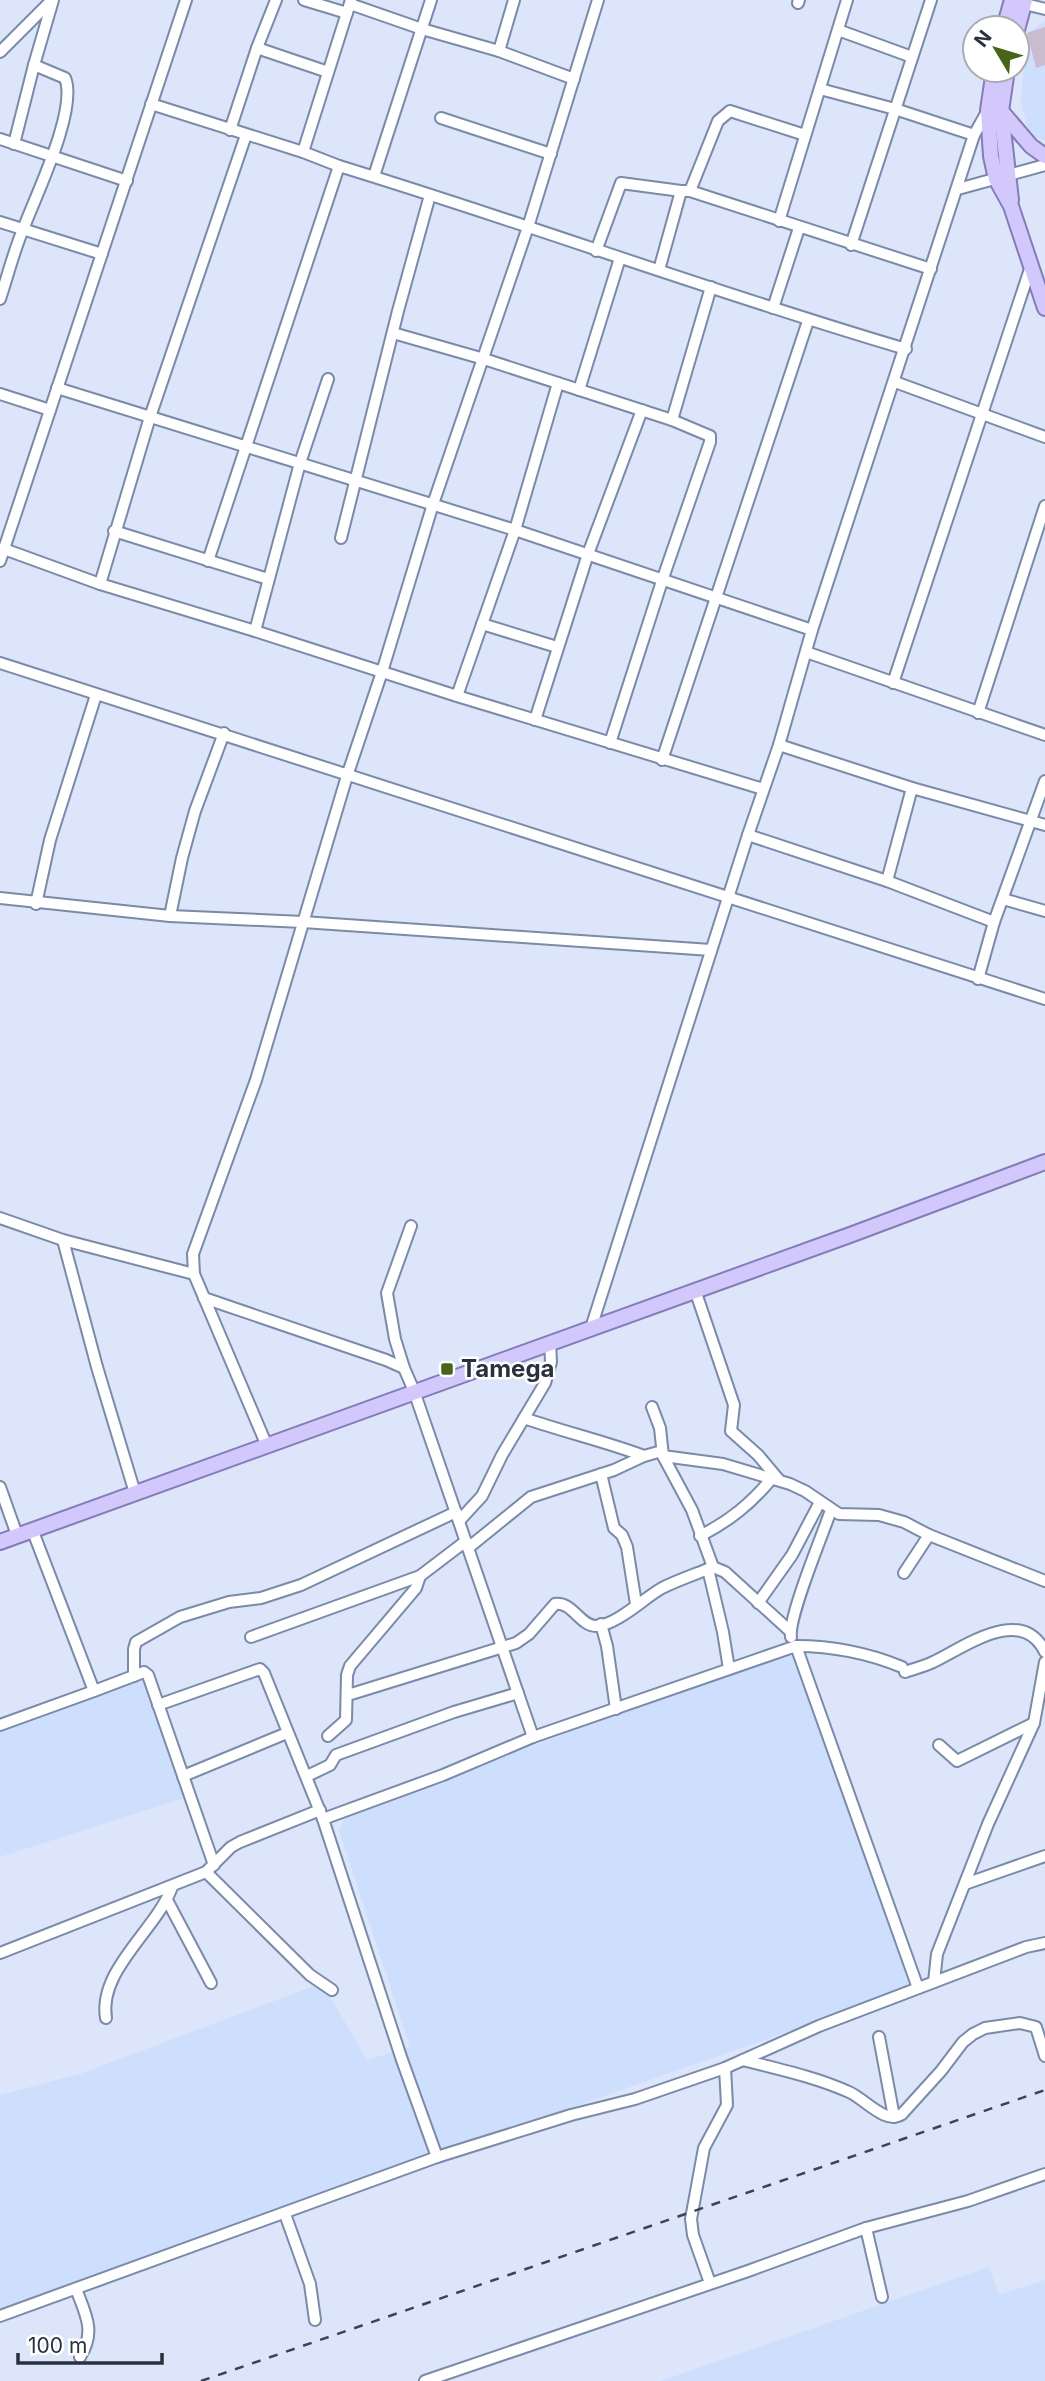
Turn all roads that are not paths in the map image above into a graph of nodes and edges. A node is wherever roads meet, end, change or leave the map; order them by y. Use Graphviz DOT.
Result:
graph roads {
  1 [pos="52,0"];
  2 [pos="186,0"];
  3 [pos="276,0"];
  4 [pos="304,0"];
  5 [pos="431,0"];
  6 [pos="514,0"];
  7 [pos="598,0"];
  8 [pos="847,0"];
  9 [pos="931,0"];
  10 [pos="1018,1"];
  11 [pos="349,6"];
  12 [pos="1045,9"];
  13 [pos="422,29"];
  14 [pos="838,30"];
  15 [pos="17,33"];
  16 [pos="0,39"];
  17 [pos="257,48"];
  18 [pos="499,51"];
  19 [pos="0,52"];
  20 [pos="912,57"];
  21 [pos="33,65"];
  22 [pos="328,72"];
  23 [pos="574,79"];
  24 [pos="994,84"];
  25 [pos="1002,84"];
  26 [pos="820,89"];
  27 [pos="151,104"];
  28 [pos="895,109"];
  29 [pos="994,110"];
  30 [pos="441,118"];
  31 [pos="230,130"];
  32 [pos="246,135"];
  33 [pos="805,135"];
  34 [pos="975,135"];
  35 [pos="0,139"];
  36 [pos="14,144"];
  37 [pos="303,152"];
  38 [pos="551,154"];
  39 [pos="54,156"];
  40 [pos="1045,156"];
  41 [pos="1045,165"];
  42 [pos="339,166"];
  43 [pos="374,176"];
  44 [pos="1002,178"];
  45 [pos="127,181"];
  46 [pos="958,189"];
  47 [pos="686,191"];
  48 [pos="430,195"];
  49 [pos="779,221"];
  50 [pos="0,222"];
  51 [pos="528,227"];
  52 [pos="799,228"];
  53 [pos="23,229"];
  54 [pos="851,245"];
  55 [pos="596,251"];
  56 [pos="102,254"];
  57 [pos="620,258"];
  58 [pos="1031,266"];
  59 [pos="931,269"];
  60 [pos="659,270"];
  61 [pos="711,287"];
  62 [pos="0,299"];
  63 [pos="773,308"];
  64 [pos="1045,308"];
  65 [pos="808,321"];
  66 [pos="393,333"];
  67 [pos="906,349"];
  68 [pos="484,359"];
  69 [pos="328,379"];
  70 [pos="895,382"];
  71 [pos="558,383"];
  72 [pos="57,388"];
  73 [pos="579,390"];
  74 [pos="0,394"];
  75 [pos="50,410"];
  76 [pos="642,411"];
  77 [pos="982,413"];
  78 [pos="150,417"];
  79 [pos="672,420"];
  80 [pos="1045,437"];
  81 [pos="246,445"];
  82 [pos="300,463"];
  83 [pos="357,481"];
  84 [pos="433,504"];
  85 [pos="1045,506"];
  86 [pos="515,530"];
  87 [pos="114,531"];
  88 [pos="341,538"];
  89 [pos="4,549"];
  90 [pos="588,554"];
  91 [pos="0,561"];
  92 [pos="208,561"];
  93 [pos="663,578"];
  94 [pos="268,579"];
  95 [pos="100,584"];
  96 [pos="715,596"];
  97 [pos="482,624"];
  98 [pos="812,630"];
  99 [pos="255,631"];
  100 [pos="557,647"];
  101 [pos="806,652"];
  102 [pos="0,663"];
  103 [pos="382,672"];
  104 [pos="893,683"];
  105 [pos="96,695"];
  106 [pos="457,696"];
  107 [pos="978,713"];
  108 [pos="535,720"];
  109 [pos="224,733"];
  110 [pos="1045,735"];
  111 [pos="610,743"];
  112 [pos="779,745"];
  113 [pos="662,760"];
  114 [pos="347,776"];
  115 [pos="1045,781"];
  116 [pos="912,788"];
  117 [pos="763,789"];
  118 [pos="1031,821"];
  119 [pos="1045,825"];
  120 [pos="748,835"];
  121 [pos="887,881"];
  122 [pos="728,896"];
  123 [pos="0,898"];
  124 [pos="1003,899"];
  125 [pos="36,904"];
  126 [pos="1045,911"];
  127 [pos="170,916"];
  128 [pos="303,922"];
  129 [pos="994,922"];
  130 [pos="711,950"];
  131 [pos="978,979"];
  132 [pos="1045,999"];
  133 [pos="1045,1162"];
  134 [pos="0,1218"];
  135 [pos="411,1226"];
  136 [pos="63,1240"];
  137 [pos="194,1274"];
  138 [pos="695,1290"];
  139 [pos="204,1298"];
  140 [pos="591,1328"];
  141 [pos="550,1342"];
  142 [pos="404,1368"];
  143 [pos="414,1391"];
  144 [pos="652,1407"];
  145 [pos="524,1418"];
  146 [pos="267,1446"];
  147 [pos="663,1454"];
  148 [pos="643,1456"];
  149 [pos="601,1474"];
  150 [pos="775,1479"];
  151 [pos="0,1487"];
  152 [pos="135,1493"];
  153 [pos="820,1502"];
  154 [pos="831,1510"];
  155 [pos="458,1516"];
  156 [pos="32,1529"];
  157 [pos="17,1535"];
  158 [pos="929,1535"];
  159 [pos="700,1536"];
  160 [pos="0,1542"];
  161 [pos="467,1545"];
  162 [pos="710,1568"];
  163 [pos="904,1573"];
  164 [pos="420,1576"];
  165 [pos="1045,1581"];
  166 [pos="758,1603"];
  167 [pos="636,1604"];
  168 [pos="601,1624"];
  169 [pos="790,1631"];
  170 [pos="251,1637"];
  171 [pos="1044,1646"];
  172 [pos="794,1647"];
  173 [pos="503,1648"];
  174 [pos="1045,1662"];
  175 [pos="729,1668"];
  176 [pos="134,1676"];
  177 [pos="94,1691"];
  178 [pos="518,1693"];
  179 [pos="348,1695"];
  180 [pos="158,1705"];
  181 [pos="616,1709"];
  182 [pos="1034,1723"];
  183 [pos="0,1725"];
  184 [pos="287,1733"];
  185 [pos="328,1735"];
  186 [pos="533,1737"];
  187 [pos="939,1745"];
  188 [pos="183,1776"];
  189 [pos="307,1776"];
  190 [pos="322,1814"];
  191 [pos="1045,1856"];
  192 [pos="210,1869"];
  193 [pos="965,1884"];
  194 [pos="172,1887"];
  195 [pos="167,1900"];
  196 [pos="1045,1942"];
  197 [pos="0,1953"];
  198 [pos="934,1982"];
  199 [pos="211,1983"];
  200 [pos="918,1988"];
  201 [pos="332,1990"];
  202 [pos="106,2018"];
  203 [pos="879,2037"];
  204 [pos="1045,2056"];
  205 [pos="743,2060"];
  206 [pos="725,2068"];
  207 [pos="894,2117"];
  208 [pos="437,2157"];
  209 [pos="1045,2174"];
  210 [pos="285,2214"];
  211 [pos="866,2228"];
  212 [pos="710,2283"];
  213 [pos="76,2289"];
  214 [pos="882,2297"];
  215 [pos="0,2316"];
  216 [pos="315,2320"];
  217 [pos="80,2357"];
  218 [pos="425,2381"];
  1 -- 15 [label="street"];
  1 -- 21 [label="street"];
  2 -- 27 [label="street"];
  3 -- 17 [label="street"];
  4 -- 11 [label="street"];
  5 -- 13 [label="street"];
  6 -- 18 [label="street"];
  7 -- 23 [label="street"];
  8 -- 14 [label="street"];
  9 -- 20 [label="street"];
  10 -- 12 [label="street"];
  11 -- 13 [label="street"];
  11 -- 22 [label="street"];
  13 -- 18 [label="street"];
  13 -- 43 [label="street"];
  14 -- 20 [label="street"];
  14 -- 26 [label="street"];
  15 -- 16 [label="street"];
  15 -- 19 [label="street"];
  17 -- 22 [label="street"];
  17 -- 31 [label="street"];
  18 -- 23 [label="street"];
  20 -- 28 [label="street"];
  21 -- 36 [label="street"];
  21 -- 39 [label="street"];
  22 -- 37 [label="street"];
  23 -- 38 [label="street"];
  24 -- 29 [label="main road"];
  25 -- 29 [label="main road"];
  26 -- 28 [label="street"];
  26 -- 33 [label="street"];
  27 -- 31 [label="street"];
  27 -- 45 [label="street"];
  28 -- 34 [label="street"];
  28 -- 54 [label="street"];
  29 -- 34 [label="street"];
  29 -- 40 [label="main road"];
  29 -- 44 [label="main road"];
  30 -- 38 [label="street"];
  31 -- 32 [label="street"];
  32 -- 37 [label="street"];
  32 -- 78 [label="street"];
  33 -- 47 [label="street"];
  33 -- 49 [label="street"];
  34 -- 46 [label="street"];
  35 -- 36 [label="street"];
  36 -- 39 [label="street"];
  37 -- 42 [label="street"];
  38 -- 51 [label="street"];
  39 -- 45 [label="street"];
  39 -- 53 [label="street"];
  41 -- 44 [label="street"];
  42 -- 43 [label="street"];
  42 -- 81 [label="street"];
  43 -- 48 [label="street"];
  44 -- 46 [label="street"];
  44 -- 58 [label="main road"];
  45 -- 56 [label="street"];
  46 -- 59 [label="street"];
  47 -- 49 [label="street"];
  47 -- 55 [label="street"];
  47 -- 60 [label="street"];
  48 -- 51 [label="street"];
  48 -- 66 [label="street"];
  49 -- 52 [label="street"];
  50 -- 53 [label="street"];
  51 -- 55 [label="street"];
  51 -- 68 [label="street"];
  52 -- 54 [label="street"];
  52 -- 63 [label="street"];
  53 -- 56 [label="street"];
  53 -- 62 [label="street"];
  54 -- 59 [label="street"];
  55 -- 57 [label="street"];
  56 -- 72 [label="street"];
  57 -- 60 [label="street"];
  57 -- 73 [label="street"];
  58 -- 64 [label="main road"];
  58 -- 77 [label="street"];
  59 -- 67 [label="street"];
  60 -- 61 [label="street"];
  61 -- 63 [label="street"];
  61 -- 79 [label="street"];
  63 -- 65 [label="street"];
  65 -- 67 [label="street"];
  65 -- 96 [label="street"];
  66 -- 68 [label="street"];
  66 -- 83 [label="street"];
  67 -- 70 [label="street"];
  68 -- 71 [label="street"];
  68 -- 84 [label="street"];
  69 -- 82 [label="street"];
  70 -- 77 [label="street"];
  70 -- 98 [label="street"];
  71 -- 73 [label="street"];
  71 -- 86 [label="street"];
  72 -- 75 [label="street"];
  72 -- 78 [label="street"];
  73 -- 76 [label="street"];
  74 -- 75 [label="street"];
  75 -- 89 [label="street"];
  76 -- 79 [label="street"];
  76 -- 90 [label="street"];
  77 -- 80 [label="street"];
  77 -- 104 [label="street"];
  78 -- 81 [label="street"];
  78 -- 87 [label="street"];
  79 -- 93 [label="street"];
  81 -- 82 [label="street"];
  81 -- 92 [label="street"];
  82 -- 83 [label="street"];
  82 -- 94 [label="street"];
  83 -- 84 [label="street"];
  83 -- 88 [label="street"];
  84 -- 86 [label="street"];
  84 -- 103 [label="street"];
  85 -- 107 [label="street"];
  86 -- 90 [label="street"];
  86 -- 97 [label="street"];
  87 -- 92 [label="street"];
  87 -- 95 [label="street"];
  89 -- 91 [label="street"];
  89 -- 95 [label="street"];
  90 -- 93 [label="street"];
  90 -- 100 [label="street"];
  92 -- 94 [label="street"];
  93 -- 96 [label="street"];
  93 -- 111 [label="street"];
  94 -- 99 [label="street"];
  95 -- 99 [label="street"];
  96 -- 98 [label="street"];
  96 -- 113 [label="street"];
  97 -- 100 [label="street"];
  97 -- 106 [label="street"];
  98 -- 101 [label="street"];
  99 -- 103 [label="street"];
  100 -- 108 [label="street"];
  101 -- 104 [label="street"];
  101 -- 112 [label="street"];
  102 -- 105 [label="street"];
  103 -- 106 [label="street"];
  103 -- 114 [label="street"];
  104 -- 107 [label="street"];
  105 -- 109 [label="street"];
  105 -- 125 [label="street"];
  106 -- 108 [label="street"];
  107 -- 110 [label="street"];
  108 -- 111 [label="street"];
  109 -- 114 [label="street"];
  109 -- 127 [label="street"];
  111 -- 113 [label="street"];
  112 -- 116 [label="street"];
  112 -- 117 [label="street"];
  113 -- 117 [label="street"];
  114 -- 122 [label="street"];
  114 -- 128 [label="street"];
  115 -- 118 [label="street"];
  116 -- 118 [label="street"];
  116 -- 121 [label="street"];
  117 -- 120 [label="street"];
  118 -- 119 [label="street"];
  118 -- 124 [label="street"];
  120 -- 121 [label="street"];
  120 -- 122 [label="street"];
  121 -- 129 [label="street"];
  122 -- 130 [label="street"];
  122 -- 131 [label="street"];
  123 -- 125 [label="street"];
  124 -- 126 [label="street"];
  124 -- 129 [label="street"];
  125 -- 127 [label="street"];
  127 -- 128 [label="street"];
  128 -- 130 [label="street"];
  128 -- 137 [label="street"];
  129 -- 131 [label="street"];
  130 -- 140 [label="street"];
  131 -- 132 [label="street"];
  133 -- 138 [label="main road"];
  134 -- 136 [label="street"];
  135 -- 142 [label="street"];
  136 -- 137 [label="street"];
  136 -- 152 [label="street"];
  137 -- 139 [label="street"];
  138 -- 140 [label="main road"];
  138 -- 150 [label="street"];
  139 -- 142 [label="street"];
  139 -- 146 [label="street"];
  140 -- 141 [label="main road"];
  141 -- 143 [label="main road"];
  141 -- 145 [label="street"];
  142 -- 143 [label="street"];
  143 -- 146 [label="main road"];
  143 -- 155 [label="street"];
  144 -- 147 [label="street"];
  145 -- 148 [label="street"];
  145 -- 155 [label="street"];
  146 -- 152 [label="main road"];
  147 -- 148 [label="street"];
  147 -- 150 [label="street"];
  147 -- 159 [label="street"];
  148 -- 149 [label="street"];
  149 -- 161 [label="street"];
  149 -- 167 [label="street"];
  150 -- 153 [label="street"];
  150 -- 159 [label="street"];
  151 -- 157 [label="street"];
  152 -- 156 [label="main road"];
  153 -- 154 [label="street"];
  153 -- 166 [label="street"];
  154 -- 158 [label="street"];
  154 -- 169 [label="street"];
  155 -- 161 [label="street"];
  155 -- 176 [label="street"];
  156 -- 157 [label="main road"];
  156 -- 177 [label="street"];
  157 -- 160 [label="main road"];
  158 -- 163 [label="street"];
  158 -- 165 [label="street"];
  159 -- 162 [label="street"];
  161 -- 164 [label="street"];
  161 -- 173 [label="street"];
  162 -- 166 [label="street"];
  162 -- 167 [label="street"];
  162 -- 175 [label="street"];
  164 -- 170 [label="street"];
  164 -- 179 [label="street"];
  166 -- 169 [label="street"];
  167 -- 168 [label="street"];
  168 -- 173 [label="street"];
  168 -- 181 [label="street"];
  169 -- 172 [label="street"];
  171 -- 172 [label="street"];
  172 -- 175 [label="street"];
  172 -- 200 [label="street"];
  173 -- 178 [label="street"];
  173 -- 179 [label="street"];
  174 -- 182 [label="street"];
  175 -- 181 [label="street"];
  176 -- 177 [label="street"];
  176 -- 180 [label="street"];
  177 -- 183 [label="street"];
  178 -- 186 [label="street"];
  178 -- 189 [label="street"];
  179 -- 185 [label="street"];
  180 -- 184 [label="street"];
  180 -- 188 [label="street"];
  181 -- 186 [label="street"];
  182 -- 187 [label="street"];
  182 -- 193 [label="street"];
  184 -- 188 [label="street"];
  184 -- 189 [label="street"];
  186 -- 190 [label="street"];
  188 -- 192 [label="street"];
  189 -- 190 [label="street"];
  190 -- 192 [label="street"];
  190 -- 208 [label="street"];
  191 -- 193 [label="street"];
  192 -- 194 [label="street"];
  192 -- 201 [label="street"];
  193 -- 198 [label="street"];
  194 -- 195 [label="street"];
  194 -- 197 [label="street"];
  195 -- 199 [label="street"];
  195 -- 202 [label="street"];
  196 -- 198 [label="street"];
  198 -- 200 [label="street"];
  200 -- 205 [label="street"];
  203 -- 207 [label="street"];
  204 -- 207 [label="street"];
  205 -- 206 [label="street"];
  205 -- 207 [label="street"];
  206 -- 208 [label="street"];
  206 -- 212 [label="street"];
  208 -- 210 [label="street"];
  209 -- 211 [label="street"];
  210 -- 213 [label="street"];
  210 -- 216 [label="street"];
  211 -- 212 [label="street"];
  211 -- 214 [label="street"];
  212 -- 218 [label="street"];
  213 -- 215 [label="street"];
  213 -- 217 [label="street"];
}
